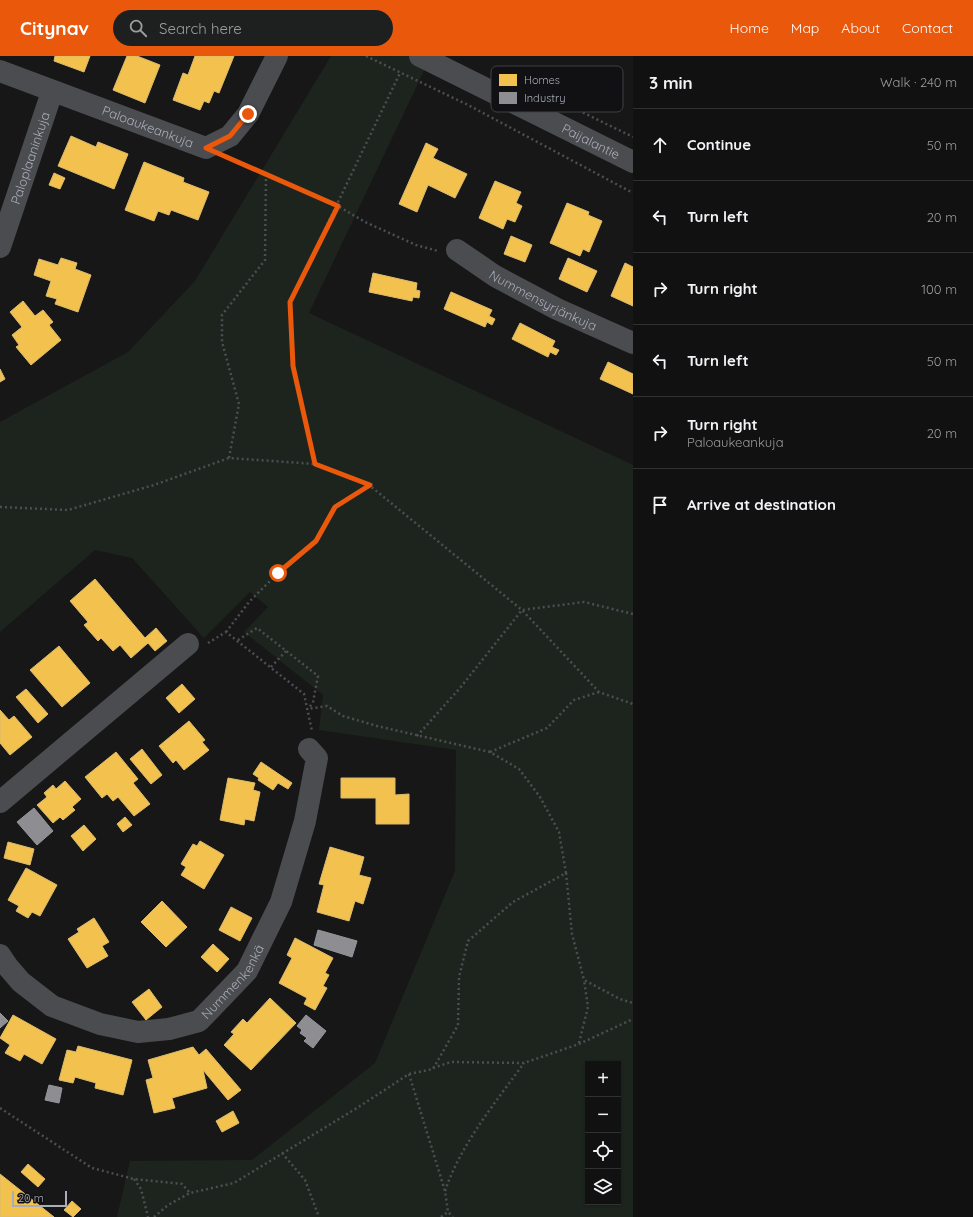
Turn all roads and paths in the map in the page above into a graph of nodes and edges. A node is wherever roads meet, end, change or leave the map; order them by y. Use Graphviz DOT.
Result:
graph roads {
  1 [pos="277,56"];
  2 [pos="366,56"];
  3 [pos="420,56"];
  4 [pos="0,71"];
  5 [pos="400,73"];
  6 [pos="491,91"];
  7 [pos="52,92"];
  8 [pos="533,112"];
  9 [pos="206,148"];
  10 [pos="633,162"];
  11 [pos="266,173"];
  12 [pos="633,192"];
  13 [pos="338,206"];
  14 [pos="0,247"];
  15 [pos="457,250"];
  16 [pos="633,342"];
  17 [pos="229,458"];
  18 [pos="315,464"];
  19 [pos="370,485"];
  20 [pos="0,507"];
  21 [pos="522,610"];
  22 [pos="633,614"];
  23 [pos="226,632"];
  24 [pos="238,640"];
  25 [pos="188,644"];
  26 [pos="286,651"];
  27 [pos="271,667"];
  28 [pos="599,692"];
  29 [pos="633,704"];
  30 [pos="308,709"];
  31 [pos="417,737"];
  32 [pos="309,749"];
  33 [pos="490,752"];
  34 [pos="0,802"];
  35 [pos="566,872"];
  36 [pos="3,965"];
  37 [pos="584,980"];
  38 [pos="633,1003"];
  39 [pos="633,1019"];
  40 [pos="579,1044"];
  41 [pos="524,1063"];
  42 [pos="432,1069"];
  43 [pos="409,1074"];
  44 [pos="0,1108"];
  45 [pos="282,1153"];
  46 [pos="134,1179"];
  47 [pos="445,1191"];
  48 [pos="190,1193"];
  49 [pos="448,1212"];
  50 [pos="148,1217"];
  51 [pos="154,1217"];
  52 [pos="319,1217"];
  53 [pos="441,1217"];
  54 [pos="453,1217"];
  1 -- 9 [label="street, Paloaukeankuja"];
  2 -- 5 [label="path"];
  3 -- 6 [label="street, Paijalantie"];
  4 -- 7 [label="street, Paloaukeankuja"];
  5 -- 12 [label="path"];
  5 -- 13 [label="path"];
  7 -- 9 [label="street, Paloaukeankuja"];
  7 -- 14 [label="street, Paloplaaninkuja"];
  8 -- 10 [label="street, Paijalantie"];
  9 -- 11 [label="path"];
  11 -- 13 [label="path"];
  11 -- 17 [label="path"];
  13 -- 15 [label="path"];
  13 -- 18 [label="path"];
  15 -- 16 [label="street, Nummensyrjänkuja"];
  17 -- 18 [label="path"];
  17 -- 20 [label="path"];
  18 -- 19 [label="path"];
  19 -- 21 [label="path"];
  19 -- 23 [label="path"];
  21 -- 22 [label="path"];
  21 -- 28 [label="path"];
  21 -- 31 [label="path"];
  23 -- 24 [label="path"];
  23 -- 25 [label="path"];
  24 -- 26 [label="path"];
  24 -- 27 [label="path"];
  25 -- 34 [label="street"];
  26 -- 27 [label="path"];
  26 -- 30 [label="path"];
  27 -- 30 [label="path"];
  28 -- 29 [label="path"];
  28 -- 33 [label="path"];
  30 -- 31 [label="path"];
  30 -- 32 [label="path"];
  31 -- 33 [label="path"];
  32 -- 36 [label="street, Nummenkenkä"];
  33 -- 35 [label="path"];
  35 -- 37 [label="path"];
  35 -- 42 [label="path"];
  37 -- 38 [label="path"];
  37 -- 40 [label="path"];
  39 -- 40 [label="path"];
  40 -- 41 [label="path"];
  41 -- 42 [label="path"];
  41 -- 47 [label="path"];
  42 -- 43 [label="path"];
  43 -- 45 [label="path"];
  43 -- 47 [label="path"];
  44 -- 46 [label="path"];
  45 -- 48 [label="path"];
  45 -- 52 [label="path"];
  46 -- 48 [label="path"];
  46 -- 50 [label="path"];
  47 -- 49 [label="path"];
  48 -- 51 [label="path"];
  49 -- 53 [label="path"];
  49 -- 54 [label="path"];
}
